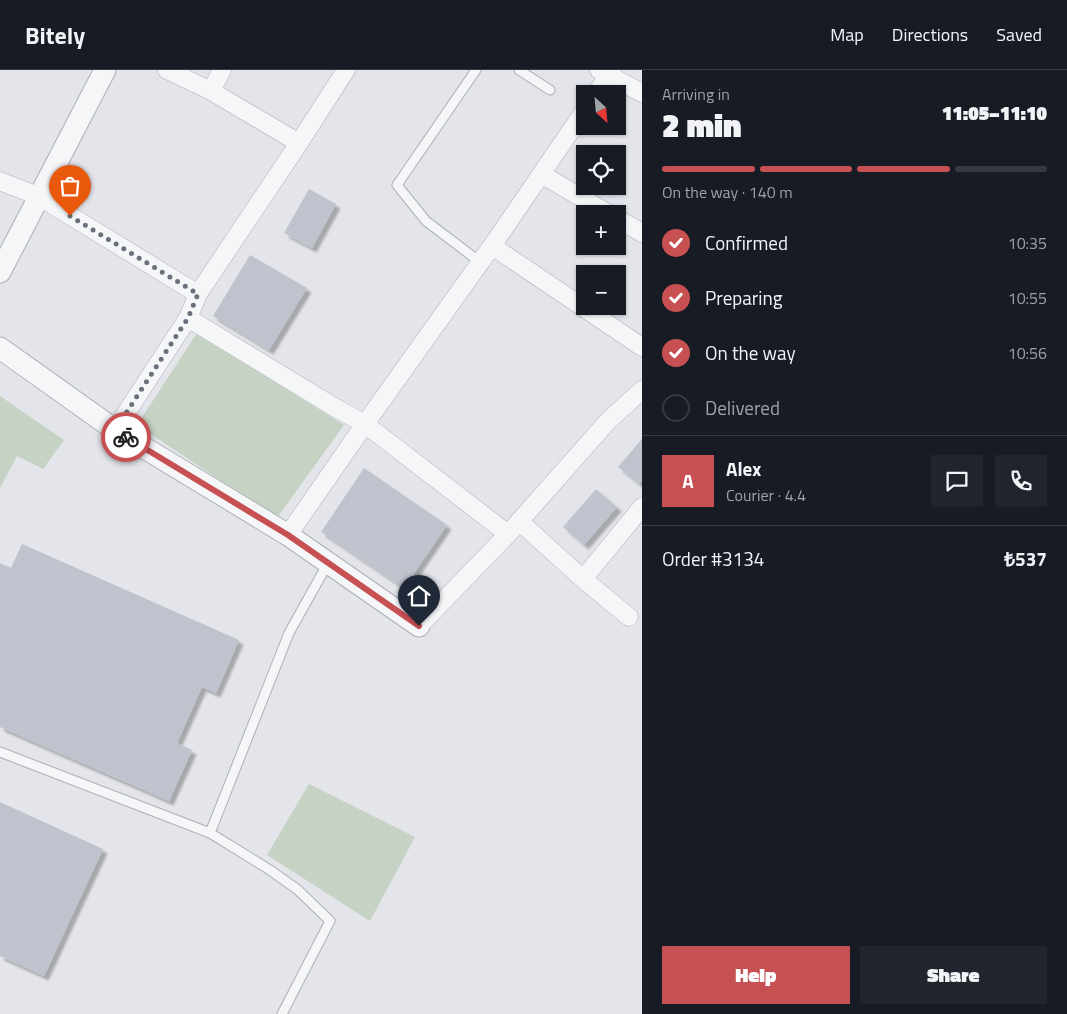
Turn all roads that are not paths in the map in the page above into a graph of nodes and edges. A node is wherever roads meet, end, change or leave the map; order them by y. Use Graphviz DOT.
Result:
graph roads {
  1 [pos="105,70"];
  2 [pos="167,70"];
  3 [pos="222,70"];
  4 [pos="346,70"];
  5 [pos="476,70"];
  6 [pos="519,70"];
  7 [pos="606,72"];
  8 [pos="600,85"];
  9 [pos="550,90"];
  10 [pos="211,91"];
  11 [pos="642,93"];
  12 [pos="576,123"];
  13 [pos="299,144"];
  14 [pos="541,174"];
  15 [pos="0,181"];
  16 [pos="38,196"];
  17 [pos="594,205"];
  18 [pos="626,224"];
  19 [pos="642,233"];
  20 [pos="492,246"];
  21 [pos="480,262"];
  22 [pos="0,272"];
  23 [pos="198,294"];
  24 [pos="188,318"];
  25 [pos="642,347"];
  26 [pos="0,348"];
  27 [pos="642,390"];
  28 [pos="365,424"];
  29 [pos="115,430"];
  30 [pos="642,507"];
  31 [pos="514,527"];
  32 [pos="288,535"];
  33 [pos="328,563"];
  34 [pos="583,579"];
  35 [pos="629,616"];
  36 [pos="419,626"];
  37 [pos="0,752"];
  38 [pos="210,833"];
  39 [pos="282,1014"];
  1 -- 16 [label="street"];
  2 -- 10 [label="street"];
  3 -- 10 [label="street"];
  4 -- 13 [label="street"];
  5 -- 21 [label="lane"];
  6 -- 9 [label="lane"];
  7 -- 8 [label="street"];
  7 -- 11 [label="street"];
  10 -- 13 [label="street"];
  12 -- 14 [label="street"];
  13 -- 23 [label="street"];
  14 -- 17 [label="street"];
  14 -- 20 [label="street"];
  15 -- 16 [label="street"];
  16 -- 22 [label="street"];
  16 -- 23 [label="street"];
  18 -- 19 [label="street"];
  20 -- 21 [label="street"];
  20 -- 25 [label="street"];
  21 -- 28 [label="street"];
  23 -- 24 [label="street"];
  24 -- 28 [label="street"];
  24 -- 29 [label="street"];
  26 -- 29 [label="street"];
  27 -- 31 [label="street"];
  28 -- 31 [label="street"];
  28 -- 32 [label="street"];
  29 -- 32 [label="street"];
  30 -- 34 [label="street"];
  31 -- 34 [label="street"];
  31 -- 36 [label="street"];
  32 -- 33 [label="street"];
  33 -- 36 [label="street"];
  33 -- 38 [label="lane"];
  34 -- 35 [label="street"];
  37 -- 38 [label="lane"];
  38 -- 39 [label="lane"];
}
